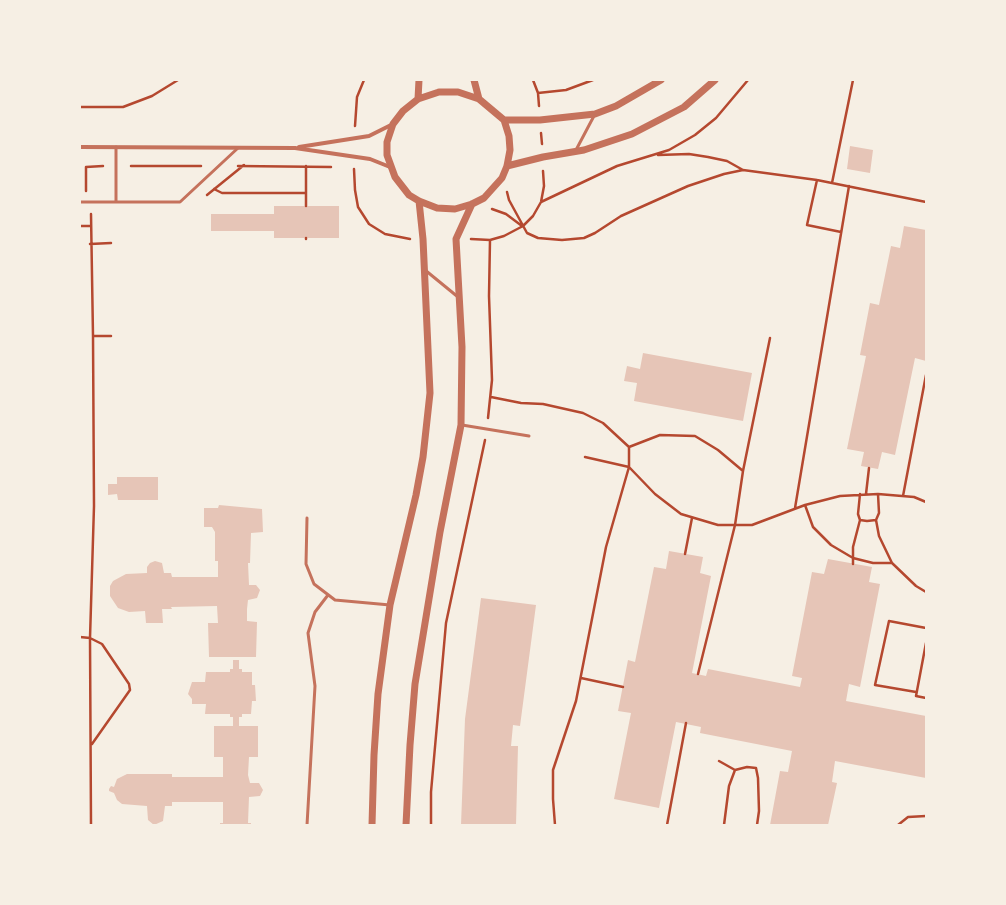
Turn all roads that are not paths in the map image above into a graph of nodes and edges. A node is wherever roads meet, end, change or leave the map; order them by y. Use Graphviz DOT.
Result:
graph roads {
  1 [pos="419,80"];
  2 [pos="474,80"];
  3 [pos="662,80"];
  4 [pos="715,80"];
  5 [pos="418,99"];
  6 [pos="479,99"];
  7 [pos="595,114"];
  8 [pos="504,120"];
  9 [pos="393,124"];
  10 [pos="80,147"];
  11 [pos="116,147"];
  12 [pos="239,148"];
  13 [pos="295,148"];
  14 [pos="575,152"];
  15 [pos="390,166"];
  16 [pos="507,166"];
  17 [pos="419,201"];
  18 [pos="80,202"];
  19 [pos="116,202"];
  20 [pos="472,204"];
  21 [pos="424,269"];
  22 [pos="458,298"];
  23 [pos="461,425"];
  24 [pos="529,436"];
  25 [pos="307,518"];
  26 [pos="328,595"];
  27 [pos="390,605"];
  28 [pos="307,825"];
  29 [pos="372,825"];
  30 [pos="406,825"];
  1 -- 5 [label="street"];
  2 -- 6 [label="street"];
  3 -- 7 [label="street"];
  4 -- 14 [label="street"];
  5 -- 6 [label="street"];
  5 -- 9 [label="street"];
  6 -- 8 [label="street"];
  7 -- 8 [label="street"];
  7 -- 14 [label="lane"];
  8 -- 16 [label="street"];
  9 -- 13 [label="street"];
  9 -- 15 [label="street"];
  10 -- 11 [label="street"];
  11 -- 12 [label="street"];
  11 -- 19 [label="lane"];
  12 -- 13 [label="street"];
  12 -- 19 [label="lane"];
  13 -- 15 [label="street"];
  14 -- 16 [label="street"];
  15 -- 17 [label="street"];
  16 -- 20 [label="street"];
  17 -- 20 [label="street"];
  17 -- 21 [label="street"];
  18 -- 19 [label="lane"];
  20 -- 22 [label="street"];
  21 -- 22 [label="lane"];
  21 -- 27 [label="street"];
  22 -- 23 [label="street"];
  23 -- 24 [label="lane"];
  23 -- 30 [label="street"];
  25 -- 26 [label="lane"];
  26 -- 27 [label="lane"];
  26 -- 28 [label="lane"];
  27 -- 29 [label="street"];
}
